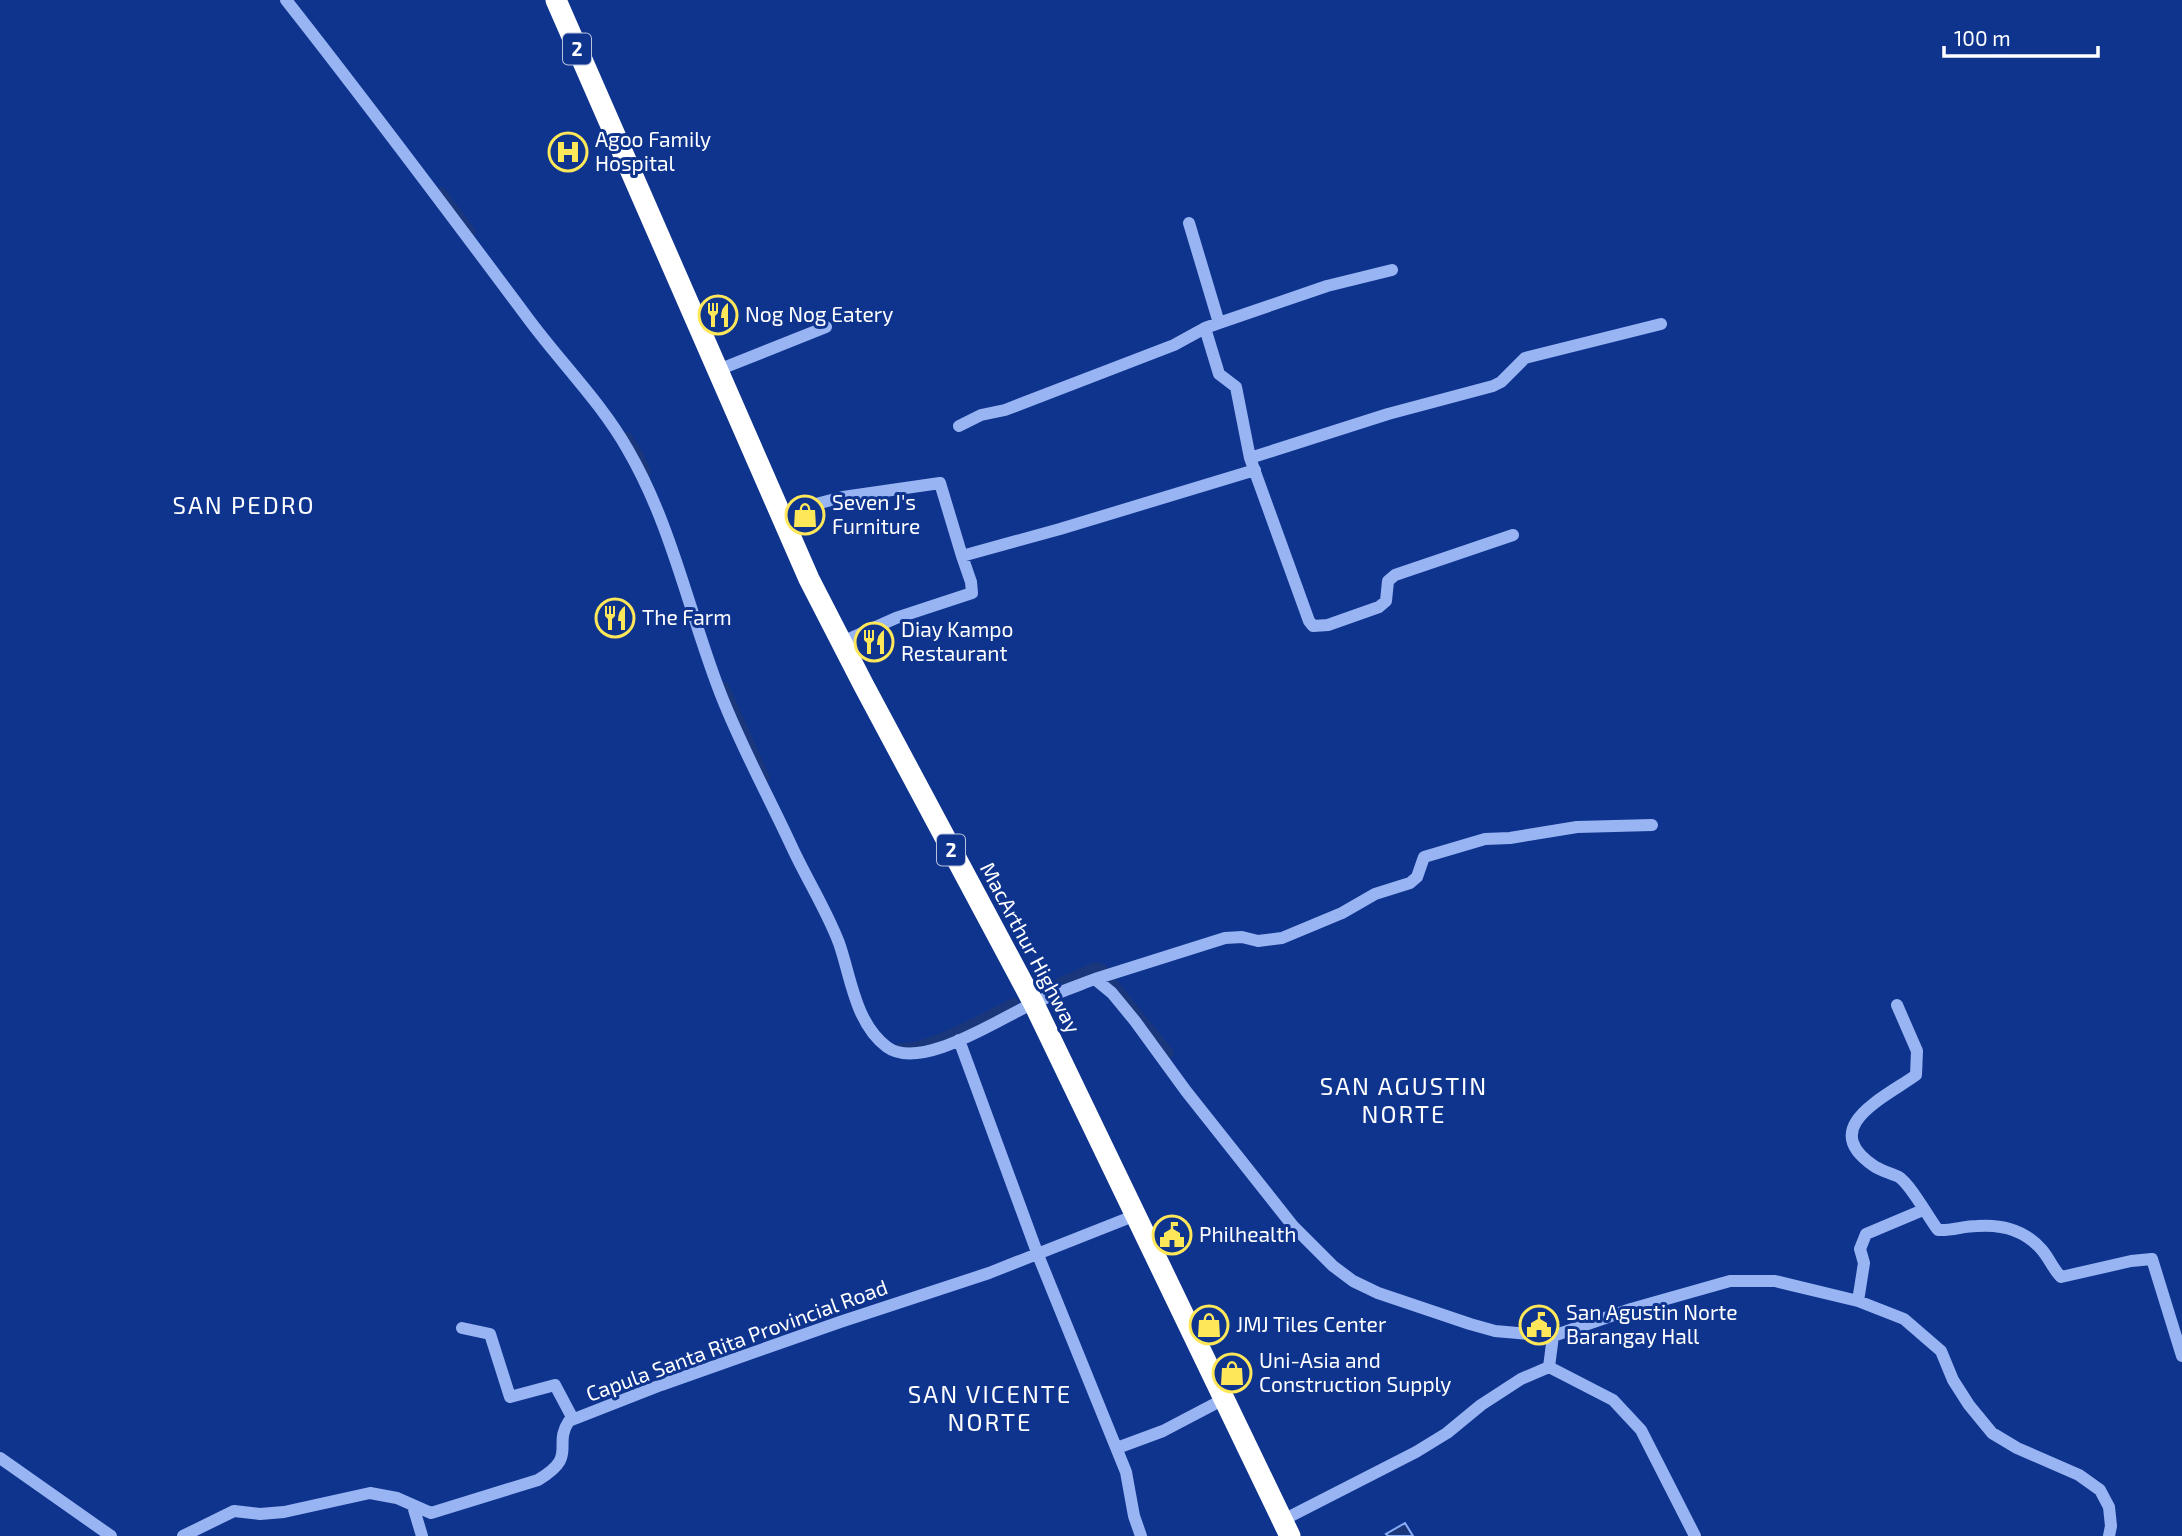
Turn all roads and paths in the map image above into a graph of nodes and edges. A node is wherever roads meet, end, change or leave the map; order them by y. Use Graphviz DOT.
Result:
graph roads {
  1 [pos="286,0"];
  2 [pos="556,0"];
  3 [pos="1189,223"];
  4 [pos="1391,270"];
  5 [pos="1219,323"];
  6 [pos="1661,324"];
  7 [pos="826,327"];
  8 [pos="1205,328"];
  9 [pos="718,370"];
  10 [pos="959,426"];
  11 [pos="1253,464"];
  12 [pos="781,513"];
  13 [pos="1513,535"];
  14 [pos="962,556"];
  15 [pos="842,642"];
  16 [pos="1652,825"];
  17 [pos="1095,979"];
  18 [pos="1034,1003"];
  19 [pos="1897,1005"];
  20 [pos="959,1040"];
  21 [pos="1923,1210"];
  22 [pos="1136,1215"];
  23 [pos="1038,1255"];
  24 [pos="1858,1300"];
  25 [pos="461,1328"];
  26 [pos="1553,1336"];
  27 [pos="2182,1356"];
  28 [pos="1549,1367"];
  29 [pos="1224,1399"];
  30 [pos="573,1419"];
  31 [pos="1117,1448"];
  32 [pos="0,1458"];
  33 [pos="413,1506"];
  34 [pos="1287,1528"];
  35 [pos="111,1536"];
  36 [pos="183,1536"];
  37 [pos="422,1536"];
  38 [pos="1141,1536"];
  39 [pos="1695,1536"];
  40 [pos="2109,1536"];
  1 -- 20 [label="street"];
  2 -- 9 [label="highway, MacArthur Highway / 2"];
  3 -- 5 [label="street"];
  4 -- 5 [label="street"];
  5 -- 8 [label="street"];
  6 -- 11 [label="street"];
  7 -- 9 [label="street"];
  8 -- 10 [label="street"];
  8 -- 11 [label="street"];
  9 -- 12 [label="highway, MacArthur Highway / 2"];
  11 -- 13 [label="street"];
  11 -- 14 [label="street"];
  12 -- 14 [label="street"];
  12 -- 15 [label="highway, MacArthur Highway / 2"];
  14 -- 15 [label="street"];
  15 -- 18 [label="highway, MacArthur Highway / 2"];
  16 -- 17 [label="street"];
  17 -- 18 [label="street"];
  17 -- 26 [label="street"];
  18 -- 20 [label="street"];
  18 -- 22 [label="highway, MacArthur Highway / 2"];
  19 -- 21 [label="street"];
  20 -- 23 [label="street"];
  21 -- 24 [label="street"];
  21 -- 27 [label="street"];
  22 -- 23 [label="street, Capula Santa Rita Provincial Road"];
  22 -- 29 [label="highway, MacArthur Highway / 2"];
  23 -- 30 [label="street, Capula Santa Rita Provincial Road"];
  23 -- 31 [label="street"];
  24 -- 26 [label="street"];
  24 -- 40 [label="street"];
  25 -- 30 [label="street"];
  26 -- 28 [label="street"];
  28 -- 34 [label="street"];
  28 -- 39 [label="street"];
  29 -- 31 [label="street"];
  29 -- 34 [label="highway, MacArthur Highway / 2"];
  30 -- 33 [label="street, Capula Santa Rita Provincial Road"];
  31 -- 38 [label="street"];
  32 -- 35 [label="street"];
  33 -- 36 [label="street, Capula Santa Rita Provincial Road"];
  33 -- 37 [label="street"];
}
